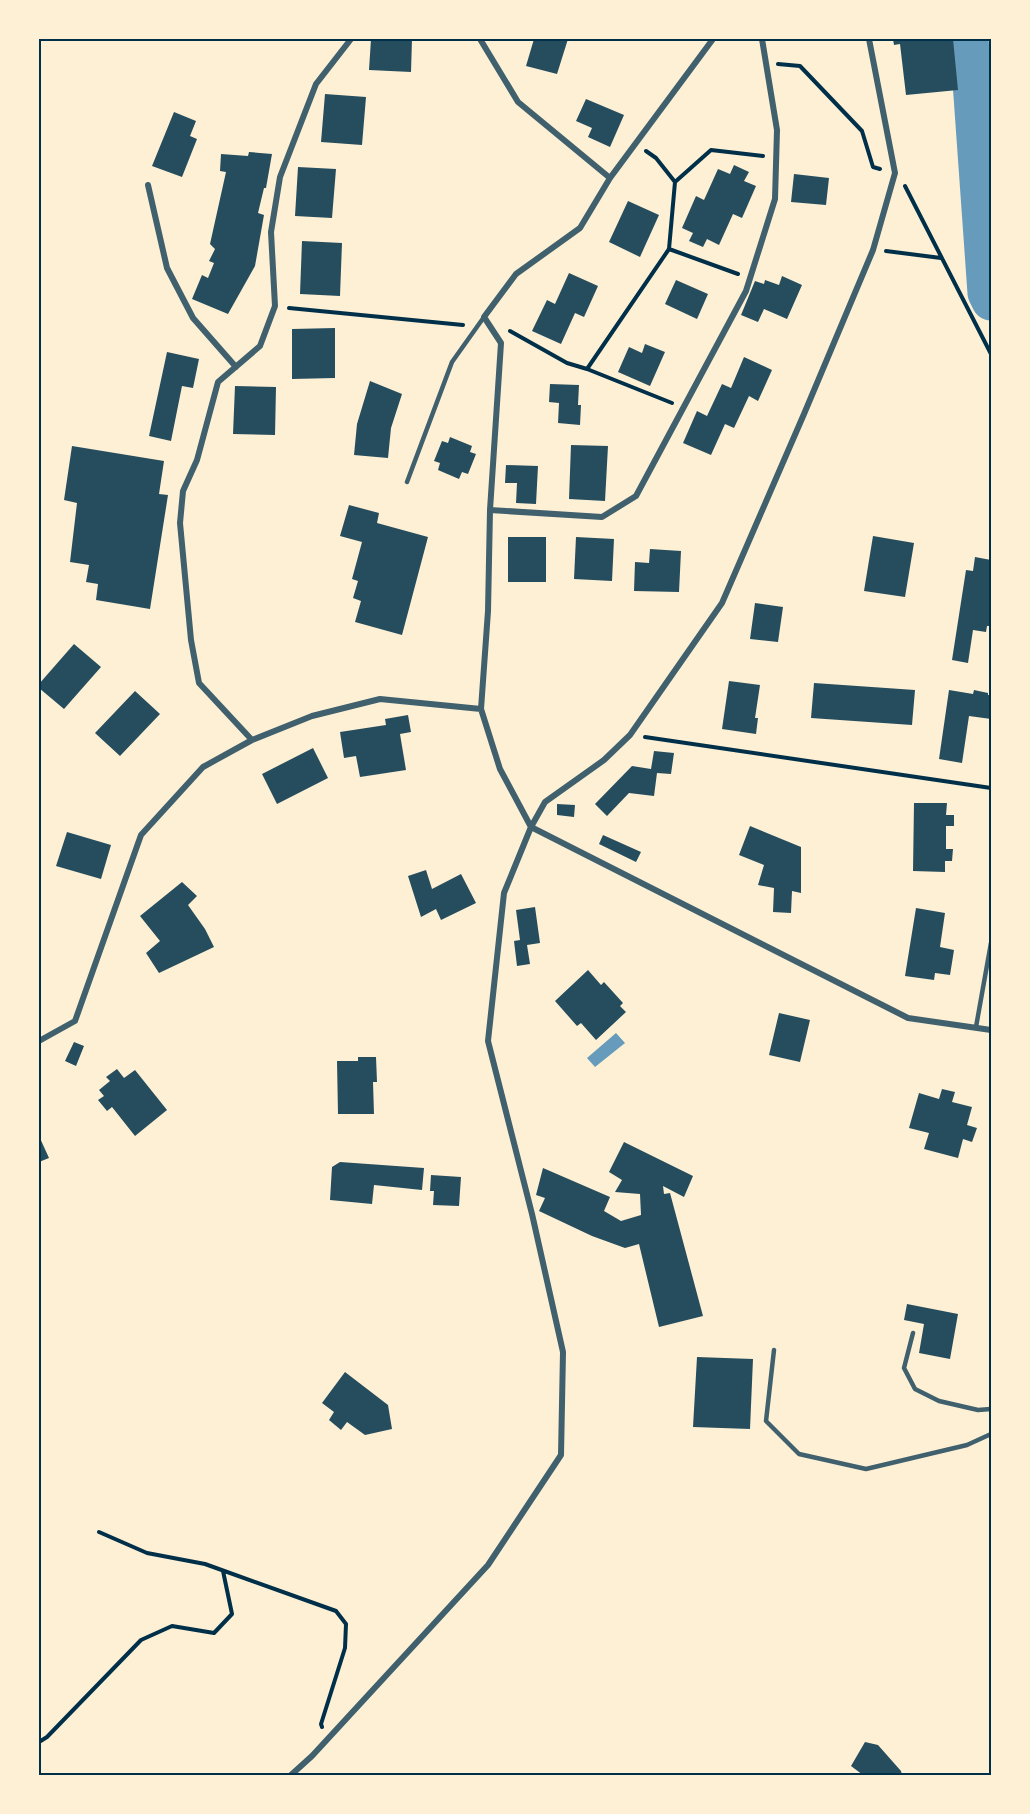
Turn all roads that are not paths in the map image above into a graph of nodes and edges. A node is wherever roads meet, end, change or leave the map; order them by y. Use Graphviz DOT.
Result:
graph roads {
  1 [pos="351,39"];
  2 [pos="480,39"];
  3 [pos="713,39"];
  4 [pos="762,39"];
  5 [pos="869,39"];
  6 [pos="610,178"];
  7 [pos="148,185"];
  8 [pos="484,317"];
  9 [pos="236,367"];
  10 [pos="406,482"];
  11 [pos="490,510"];
  12 [pos="481,709"];
  13 [pos="252,740"];
  14 [pos="531,827"];
  15 [pos="991,943"];
  16 [pos="975,1027"];
  17 [pos="991,1030"];
  18 [pos="39,1041"];
  19 [pos="913,1333"];
  20 [pos="774,1350"];
  21 [pos="991,1409"];
  22 [pos="991,1434"];
  23 [pos="291,1775"];
  1 -- 9 [label="street"];
  2 -- 6 [label="street"];
  3 -- 6 [label="street"];
  4 -- 11 [label="street"];
  5 -- 14 [label="street"];
  6 -- 8 [label="street"];
  7 -- 9 [label="street"];
  8 -- 10 [label="lane"];
  8 -- 11 [label="street"];
  9 -- 13 [label="street"];
  11 -- 12 [label="street"];
  12 -- 13 [label="street"];
  12 -- 14 [label="street"];
  13 -- 18 [label="street"];
  14 -- 16 [label="street"];
  14 -- 23 [label="street"];
  15 -- 16 [label="lane"];
  16 -- 17 [label="street"];
  19 -- 21 [label="lane"];
  20 -- 22 [label="lane"];
}
